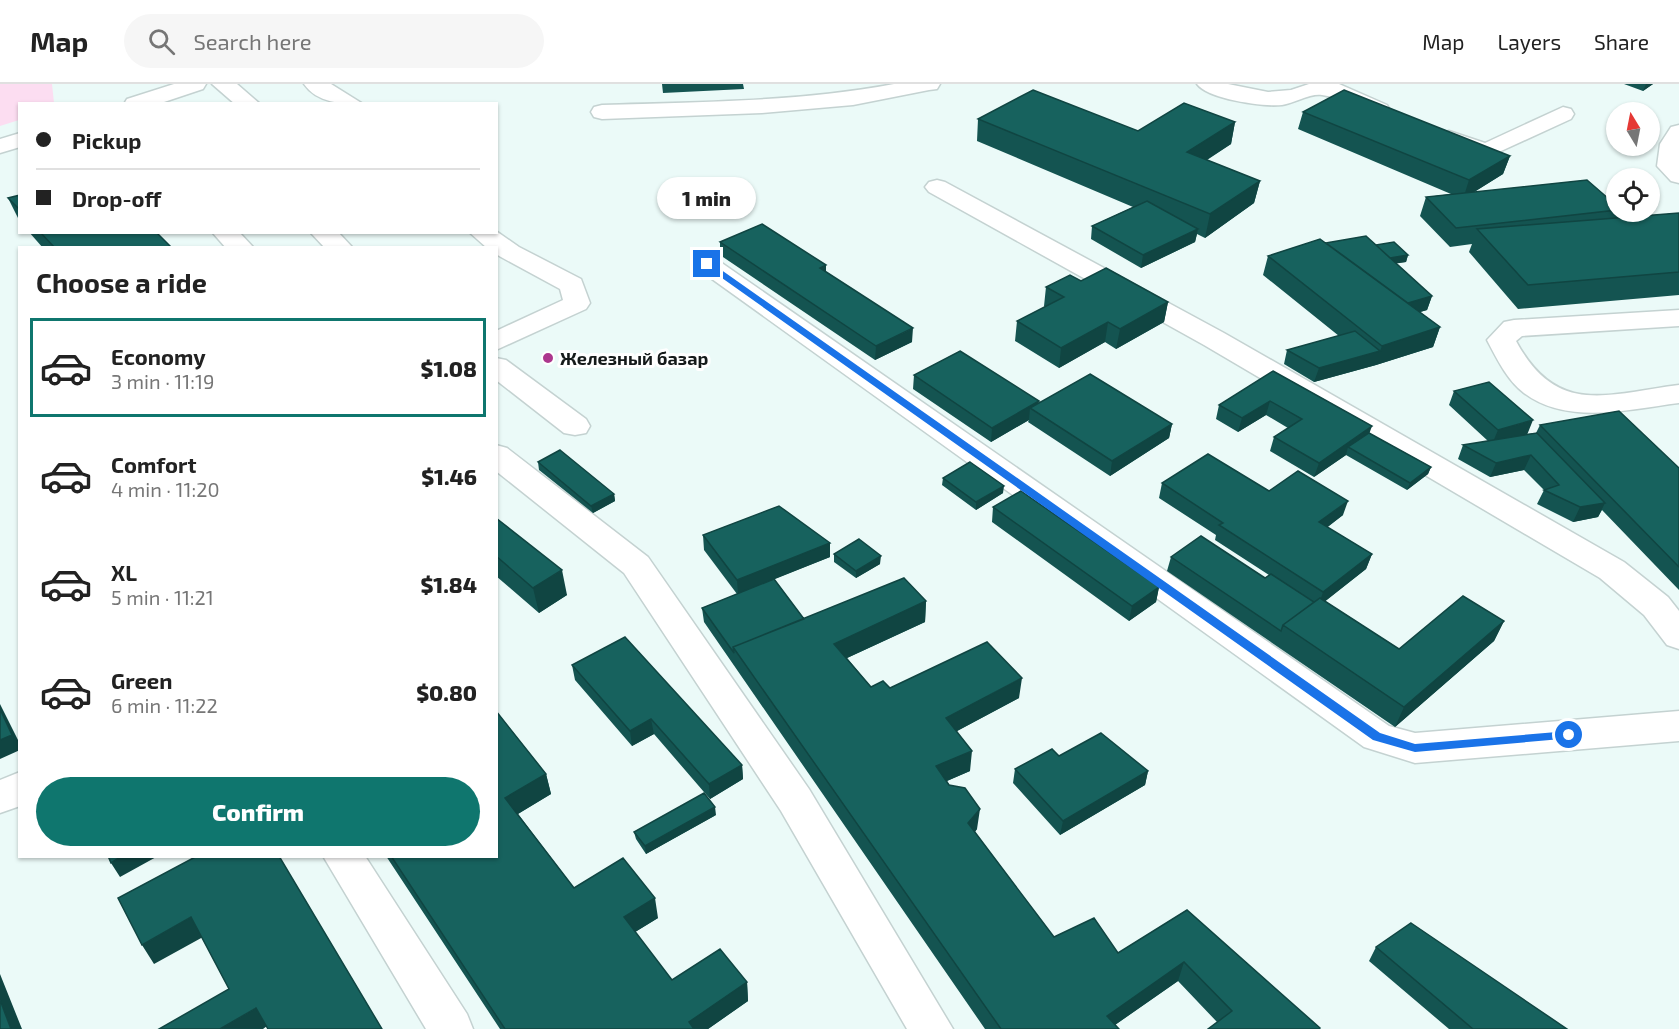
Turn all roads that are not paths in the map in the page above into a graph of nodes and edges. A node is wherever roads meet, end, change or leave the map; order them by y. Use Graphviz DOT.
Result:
graph roads {
  1 [pos="195,84"];
  2 [pos="223,84"];
  3 [pos="315,84"];
  4 [pos="929,84"];
  5 [pos="1208,84"];
  6 [pos="1325,85"];
  7 [pos="141,102"];
  8 [pos="246,102"];
  9 [pos="348,102"];
  10 [pos="602,112"];
  11 [pos="1563,114"];
  12 [pos="1396,117"];
  13 [pos="1428,130"];
  14 [pos="1679,132"];
  15 [pos="18,141"];
  16 [pos="0,146"];
  17 [pos="1679,176"];
  18 [pos="937,187"];
  19 [pos="226,234"];
  20 [pos="324,234"];
  21 [pos="484,234"];
  22 [pos="240,246"];
  23 [pos="339,246"];
  24 [pos="707,264"];
  25 [pos="1679,318"];
  26 [pos="498,341"];
  27 [pos="498,368"];
  28 [pos="1679,394"];
  29 [pos="575,426"];
  30 [pos="498,457"];
  31 [pos="1679,636"];
  32 [pos="1679,726"];
  33 [pos="18,789"];
  34 [pos="0,797"];
  35 [pos="345,858"];
  36 [pos="451,1029"];
  37 [pos="931,1029"];
  1 -- 7 [label="street"];
  2 -- 8 [label="street"];
  3 -- 9 [label="street"];
  4 -- 10 [label="street"];
  5 -- 6 [label="street"];
  6 -- 12 [label="street"];
  11 -- 13 [label="street"];
  14 -- 17 [label="street"];
  15 -- 16 [label="street"];
  18 -- 31 [label="street"];
  19 -- 22 [label="street"];
  20 -- 23 [label="street"];
  21 -- 26 [label="street"];
  24 -- 32 [label="street"];
  25 -- 28 [label="street"];
  27 -- 29 [label="street"];
  30 -- 37 [label="street"];
  33 -- 34 [label="street"];
  35 -- 36 [label="street"];
}
